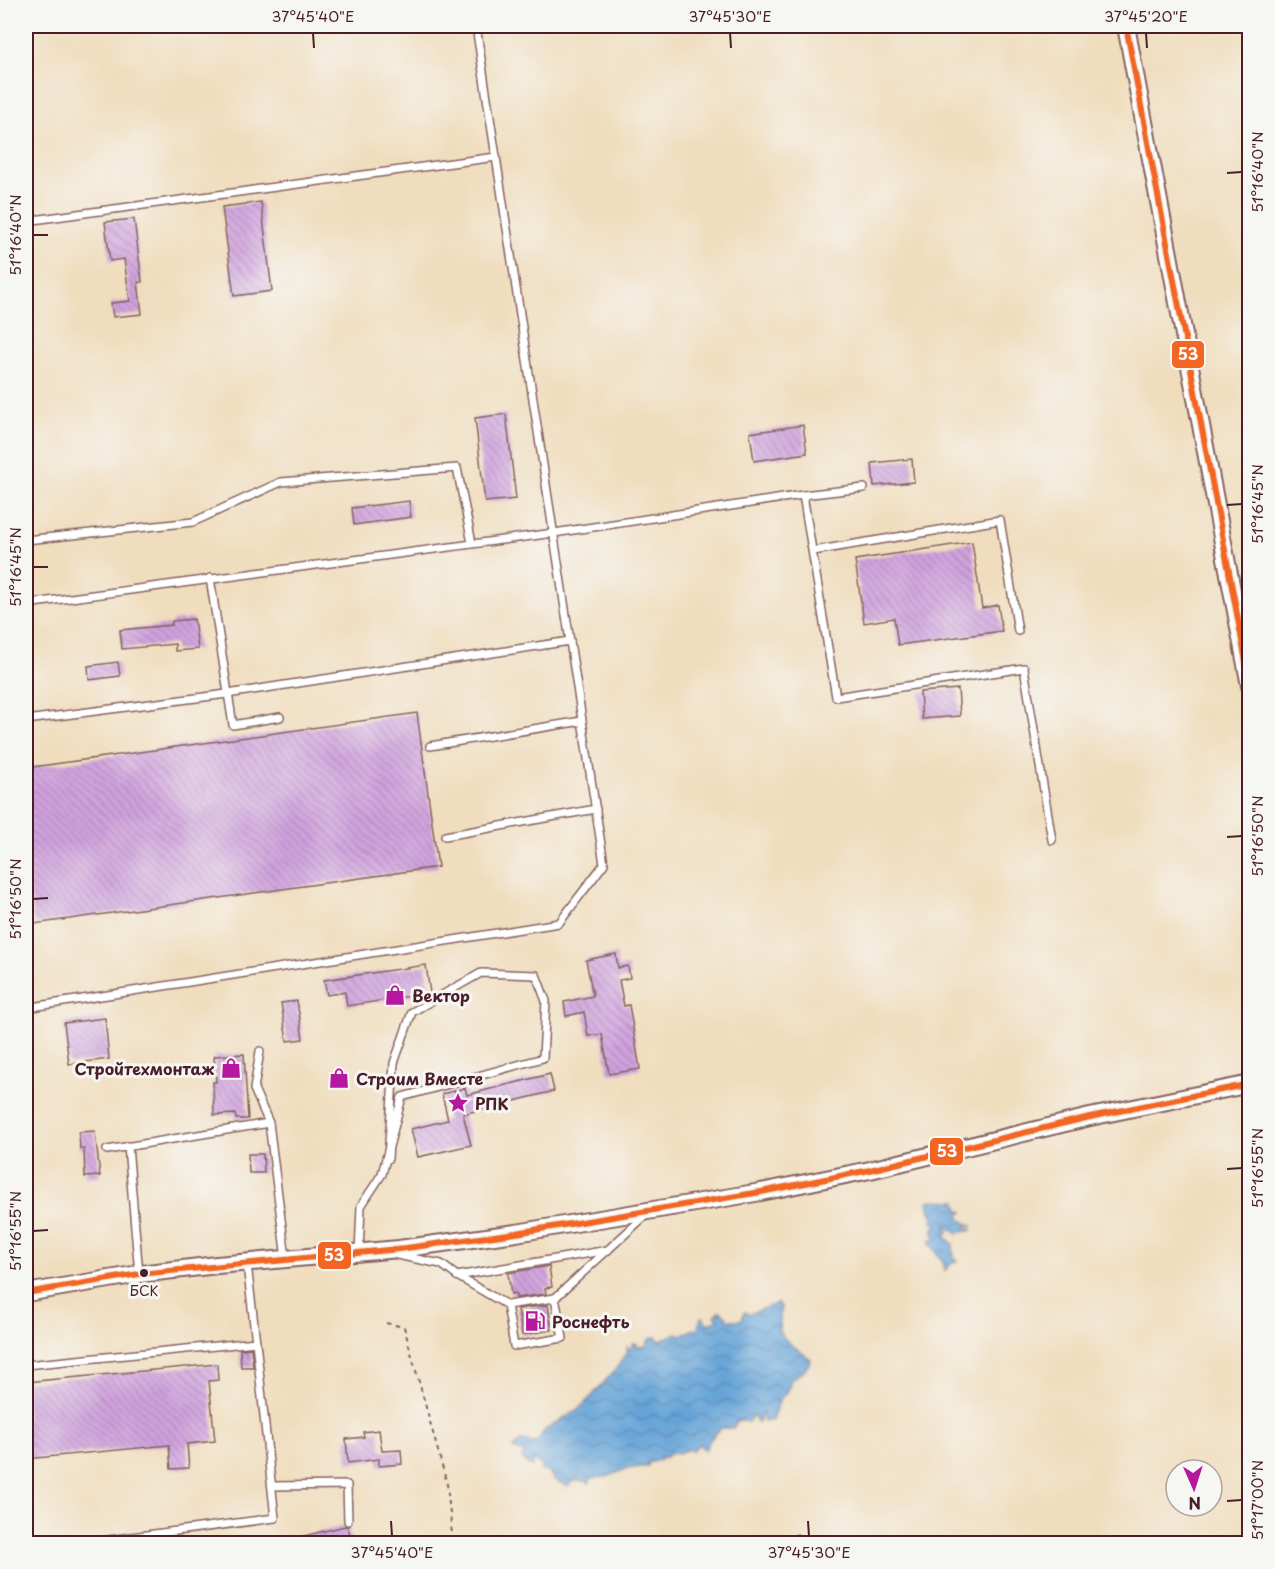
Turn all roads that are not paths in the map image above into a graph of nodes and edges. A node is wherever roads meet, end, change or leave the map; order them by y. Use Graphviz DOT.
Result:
graph roads {
  1 [pos="476,26"];
  2 [pos="1126,26"];
  3 [pos="496,157"];
  4 [pos="26,220"];
  5 [pos="864,488"];
  6 [pos="803,495"];
  7 [pos="554,533"];
  8 [pos="26,540"];
  9 [pos="472,543"];
  10 [pos="813,551"];
  11 [pos="210,578"];
  12 [pos="26,604"];
  13 [pos="1018,632"];
  14 [pos="570,641"];
  15 [pos="1250,686"];
  16 [pos="228,694"];
  17 [pos="280,717"];
  18 [pos="26,720"];
  19 [pos="582,722"];
  20 [pos="430,746"];
  21 [pos="596,809"];
  22 [pos="445,836"];
  23 [pos="1052,840"];
  24 [pos="26,1008"];
  25 [pos="260,1051"];
  26 [pos="1250,1084"];
  27 [pos="269,1123"];
  28 [pos="128,1146"];
  29 [pos="107,1150"];
  30 [pos="387,1159"];
  31 [pos="652,1210"];
  32 [pos="608,1250"];
  33 [pos="380,1251"];
  34 [pos="359,1253"];
  35 [pos="286,1259"];
  36 [pos="247,1262"];
  37 [pos="139,1274"];
  38 [pos="457,1276"];
  39 [pos="26,1293"];
  40 [pos="555,1298"];
  41 [pos="507,1305"];
  42 [pos="256,1342"];
  43 [pos="26,1365"];
  44 [pos="272,1486"];
  45 [pos="348,1521"];
  46 [pos="78,1544"];
  1 -- 3 [label="lane"];
  2 -- 15 [label="street"];
  3 -- 4 [label="lane"];
  3 -- 7 [label="lane"];
  5 -- 6 [label="lane"];
  6 -- 7 [label="lane"];
  6 -- 10 [label="lane"];
  7 -- 9 [label="lane"];
  7 -- 14 [label="lane"];
  8 -- 9 [label="lane"];
  9 -- 11 [label="lane"];
  10 -- 13 [label="lane"];
  10 -- 23 [label="lane"];
  11 -- 12 [label="lane"];
  11 -- 16 [label="lane"];
  14 -- 16 [label="lane"];
  14 -- 19 [label="lane"];
  16 -- 17 [label="lane"];
  16 -- 18 [label="lane"];
  19 -- 20 [label="lane"];
  19 -- 21 [label="lane"];
  21 -- 22 [label="lane"];
  21 -- 24 [label="lane"];
  25 -- 27 [label="lane"];
  26 -- 31 [label="street"];
  27 -- 28 [label="lane"];
  27 -- 35 [label="lane"];
  28 -- 29 [label="lane"];
  28 -- 37 [label="lane"];
  30 -- 30 [label="lane"];
  30 -- 34 [label="lane"];
  31 -- 32 [label="lane"];
  31 -- 33 [label="street"];
  32 -- 38 [label="lane"];
  32 -- 40 [label="lane"];
  33 -- 34 [label="street"];
  33 -- 38 [label="lane"];
  34 -- 35 [label="street"];
  35 -- 36 [label="street"];
  36 -- 37 [label="street"];
  36 -- 42 [label="lane"];
  37 -- 39 [label="street"];
  38 -- 41 [label="lane"];
  40 -- 41 [label="lane"];
  40 -- 41 [label="lane"];
  42 -- 43 [label="lane"];
  42 -- 44 [label="lane"];
  44 -- 45 [label="lane"];
  44 -- 46 [label="lane"];
}
